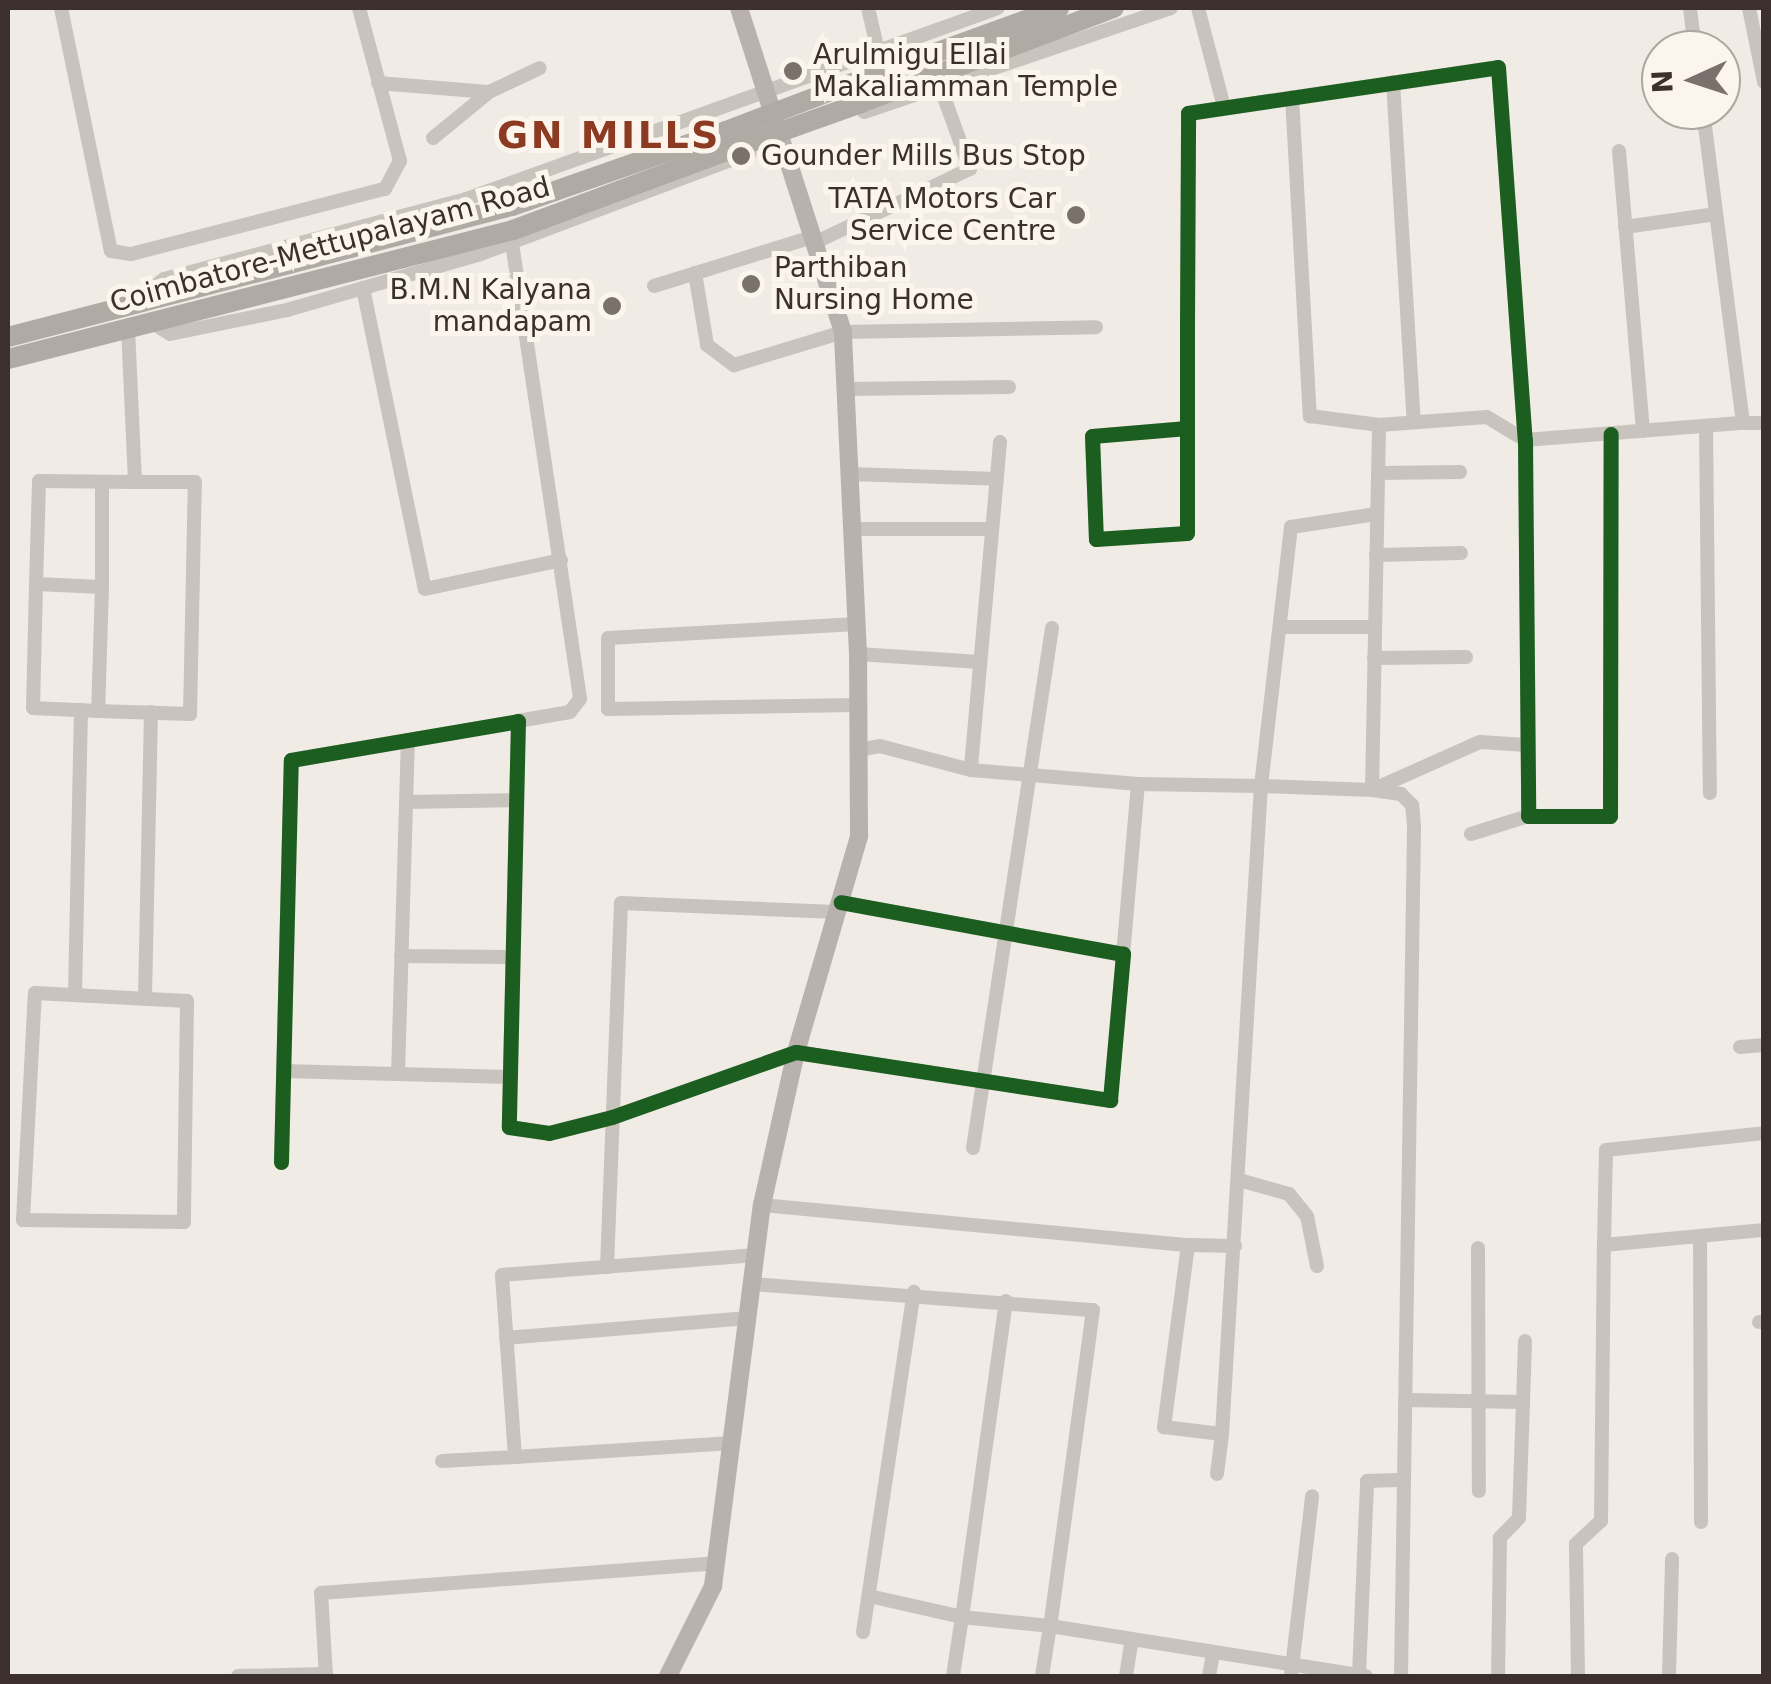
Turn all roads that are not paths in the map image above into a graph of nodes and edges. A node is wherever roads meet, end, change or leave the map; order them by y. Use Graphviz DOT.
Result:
graph roads {
  1 [pos="61,8"];
  2 [pos="359,8"];
  3 [pos="739,8"];
  4 [pos="868,8"];
  5 [pos="998,8"];
  6 [pos="1059,8"];
  7 [pos="1114,8"];
  8 [pos="1171,8"];
  9 [pos="1198,8"];
  10 [pos="1749,8"];
  11 [pos="879,55"];
  12 [pos="540,68"];
  13 [pos="1393,82"];
  14 [pos="1764,82"];
  15 [pos="378,83"];
  16 [pos="940,86"];
  17 [pos="490,92"];
  18 [pos="768,96"];
  19 [pos="1292,97"];
  20 [pos="1224,107"];
  21 [pos="1706,130"];
  22 [pos="433,138"];
  23 [pos="782,140"];
  24 [pos="1619,151"];
  25 [pos="1716,214"];
  26 [pos="1625,227"];
  27 [pos="813,240"];
  28 [pos="512,243"];
  29 [pos="694,274"];
  30 [pos="654,286"];
  31 [pos="364,288"];
  32 [pos="128,317"];
  33 [pos="151,322"];
  34 [pos="1096,326"];
  35 [pos="843,332"];
  36 [pos="8,338"];
  37 [pos="8,359"];
  38 [pos="1009,387"];
  39 [pos="846,389"];
  40 [pos="1414,422"];
  41 [pos="1743,423"];
  42 [pos="1764,424"];
  43 [pos="1379,425"];
  44 [pos="1706,426"];
  45 [pos="1187,428"];
  46 [pos="1643,431"];
  47 [pos="1610,434"];
  48 [pos="1526,440"];
  49 [pos="1000,442"];
  50 [pos="1378,472"];
  51 [pos="1460,472"];
  52 [pos="850,474"];
  53 [pos="997,479"];
  54 [pos="102,482"];
  55 [pos="135,482"];
  56 [pos="1376,514"];
  57 [pos="992,529"];
  58 [pos="852,530"];
  59 [pos="1461,553"];
  60 [pos="1376,555"];
  61 [pos="561,560"];
  62 [pos="36,584"];
  63 [pos="102,587"];
  64 [pos="857,624"];
  65 [pos="1280,627"];
  66 [pos="1374,627"];
  67 [pos="1052,628"];
  68 [pos="858,654"];
  69 [pos="1466,657"];
  70 [pos="1374,658"];
  71 [pos="980,662"];
  72 [pos="858,705"];
  73 [pos="81,710"];
  74 [pos="98,711"];
  75 [pos="150,712"];
  76 [pos="518,721"];
  77 [pos="408,740"];
  78 [pos="1526,745"];
  79 [pos="858,750"];
  80 [pos="970,770"];
  81 [pos="1027,771"];
  82 [pos="1138,784"];
  83 [pos="1262,786"];
  84 [pos="1372,790"];
  85 [pos="1710,794"];
  86 [pos="517,800"];
  87 [pos="406,802"];
  88 [pos="1528,816"];
  89 [pos="1471,834"];
  90 [pos="839,907"];
  91 [pos="1008,933"];
  92 [pos="1124,954"];
  93 [pos="402,956"];
  94 [pos="513,957"];
  95 [pos="76,994"];
  96 [pos="145,998"];
  97 [pos="1764,1046"];
  98 [pos="1740,1047"];
  99 [pos="796,1052"];
  100 [pos="283,1071"];
  101 [pos="398,1074"];
  102 [pos="510,1077"];
  103 [pos="982,1081"];
  104 [pos="612,1118"];
  105 [pos="1764,1133"];
  106 [pos="973,1148"];
  107 [pos="603,1161"];
  108 [pos="281,1162"];
  109 [pos="1239,1180"];
  110 [pos="762,1205"];
  111 [pos="1764,1230"];
  112 [pos="1700,1236"];
  113 [pos="1188,1245"];
  114 [pos="1604,1245"];
  115 [pos="1235,1246"];
  116 [pos="1478,1248"];
  117 [pos="756,1255"];
  118 [pos="607,1266"];
  119 [pos="1316,1266"];
  120 [pos="752,1284"];
  121 [pos="914,1292"];
  122 [pos="1006,1301"];
  123 [pos="748,1318"];
  124 [pos="506,1338"];
  125 [pos="1525,1341"];
  126 [pos="1405,1400"];
  127 [pos="1478,1402"];
  128 [pos="1523,1402"];
  129 [pos="1222,1434"];
  130 [pos="732,1442"];
  131 [pos="515,1458"];
  132 [pos="442,1461"];
  133 [pos="1217,1474"];
  134 [pos="1404,1480"];
  135 [pos="1478,1491"];
  136 [pos="1312,1496"];
  137 [pos="1701,1522"];
  138 [pos="1672,1559"];
  139 [pos="716,1563"];
  140 [pos="869,1596"];
  141 [pos="962,1616"];
  142 [pos="1050,1626"];
  143 [pos="863,1632"];
  144 [pos="1132,1640"];
  145 [pos="1213,1653"];
  146 [pos="1291,1671"];
  147 [pos="326,1675"];
  148 [pos="238,1676"];
  149 [pos="668,1676"];
  150 [pos="953,1676"];
  151 [pos="1042,1676"];
  152 [pos="1126,1676"];
  153 [pos="1209,1676"];
  154 [pos="1363,1676"];
  155 [pos="1402,1676"];
  156 [pos="1498,1676"];
  157 [pos="1578,1676"];
  158 [pos="1669,1676"];
  1 -- 15 [label="street"];
  2 -- 15 [label="street"];
  3 -- 18 [label="main road"];
  4 -- 11 [label="street"];
  5 -- 11 [label="street"];
  6 -- 32 [label="highway, bridge"];
  7 -- 33 [label="highway, Coimbatore-Mettupalayam Road, bridge"];
  8 -- 16 [label="street"];
  9 -- 20 [label="street"];
  10 -- 14 [label="street"];
  11 -- 18 [label="street"];
  12 -- 17 [label="street"];
  13 -- 19 [label="street"];
  13 -- 40 [label="street"];
  13 -- 48 [label="street"];
  15 -- 17 [label="street"];
  16 -- 23 [label="street"];
  16 -- 27 [label="street"];
  17 -- 22 [label="street"];
  18 -- 23 [label="main road"];
  18 -- 32 [label="street"];
  19 -- 20 [label="street"];
  19 -- 43 [label="street"];
  20 -- 45 [label="street"];
  21 -- 25 [label="street"];
  23 -- 27 [label="main road"];
  23 -- 28 [label="street"];
  24 -- 26 [label="street"];
  25 -- 26 [label="street"];
  25 -- 41 [label="street"];
  26 -- 46 [label="street"];
  27 -- 29 [label="street"];
  27 -- 35 [label="main road"];
  28 -- 31 [label="street"];
  28 -- 61 [label="street"];
  29 -- 30 [label="street"];
  29 -- 35 [label="street"];
  31 -- 33 [label="street"];
  31 -- 61 [label="street"];
  32 -- 33 [label="highway, Coimbatore-Mettupalayam Road"];
  32 -- 36 [label="highway"];
  32 -- 37 [label="highway, Coimbatore-Mettupalayam Road"];
  32 -- 55 [label="street"];
  34 -- 35 [label="street"];
  35 -- 39 [label="main road"];
  38 -- 39 [label="street"];
  39 -- 52 [label="main road"];
  40 -- 43 [label="street"];
  40 -- 48 [label="street"];
  41 -- 42 [label="street"];
  41 -- 44 [label="street"];
  43 -- 50 [label="street"];
  44 -- 46 [label="street"];
  44 -- 85 [label="street"];
  45 -- 45 [label="street"];
  46 -- 47 [label="street"];
  47 -- 48 [label="street"];
  47 -- 88 [label="street"];
  48 -- 78 [label="street"];
  49 -- 53 [label="street"];
  50 -- 51 [label="street"];
  50 -- 56 [label="street"];
  52 -- 53 [label="street"];
  52 -- 58 [label="main road"];
  53 -- 57 [label="street"];
  54 -- 55 [label="street"];
  54 -- 62 [label="street"];
  54 -- 63 [label="street"];
  55 -- 75 [label="street"];
  56 -- 60 [label="street"];
  56 -- 65 [label="street"];
  57 -- 58 [label="street"];
  57 -- 71 [label="street"];
  58 -- 64 [label="main road"];
  59 -- 60 [label="street"];
  60 -- 66 [label="street"];
  61 -- 76 [label="street"];
  62 -- 63 [label="street"];
  62 -- 73 [label="street"];
  63 -- 74 [label="street"];
  64 -- 68 [label="main road"];
  64 -- 72 [label="street"];
  65 -- 66 [label="street"];
  65 -- 83 [label="street"];
  66 -- 70 [label="street"];
  67 -- 81 [label="street"];
  68 -- 71 [label="street"];
  68 -- 72 [label="main road"];
  69 -- 70 [label="street"];
  70 -- 84 [label="street"];
  71 -- 80 [label="street"];
  72 -- 79 [label="main road"];
  73 -- 74 [label="street"];
  73 -- 95 [label="street"];
  74 -- 75 [label="street"];
  75 -- 96 [label="street"];
  76 -- 77 [label="street"];
  76 -- 86 [label="street"];
  77 -- 87 [label="street"];
  77 -- 100 [label="street"];
  78 -- 84 [label="street"];
  78 -- 88 [label="street"];
  79 -- 80 [label="street"];
  79 -- 90 [label="main road"];
  80 -- 81 [label="street"];
  81 -- 82 [label="street"];
  81 -- 91 [label="street"];
  82 -- 83 [label="street"];
  82 -- 92 [label="street"];
  83 -- 84 [label="street"];
  83 -- 109 [label="street"];
  84 -- 126 [label="street"];
  86 -- 87 [label="street"];
  86 -- 94 [label="street"];
  87 -- 93 [label="street"];
  88 -- 89 [label="street"];
  90 -- 91 [label="street"];
  90 -- 99 [label="main road"];
  90 -- 104 [label="street"];
  91 -- 92 [label="street"];
  91 -- 103 [label="street"];
  92 -- 103 [label="street"];
  93 -- 94 [label="street"];
  93 -- 101 [label="street"];
  94 -- 102 [label="street"];
  95 -- 96 [label="street"];
  95 -- 96 [label="street"];
  97 -- 98 [label="street"];
  99 -- 103 [label="street"];
  99 -- 104 [label="street"];
  99 -- 110 [label="main road"];
  100 -- 101 [label="street"];
  100 -- 108 [label="street"];
  101 -- 102 [label="street"];
  102 -- 104 [label="street"];
  103 -- 106 [label="street"];
  104 -- 107 [label="street"];
  104 -- 118 [label="street"];
  105 -- 114 [label="street"];
  109 -- 115 [label="street"];
  109 -- 119 [label="street"];
  110 -- 113 [label="street"];
  110 -- 117 [label="main road"];
  111 -- 112 [label="street"];
  112 -- 114 [label="street"];
  112 -- 137 [label="street"];
  113 -- 115 [label="street"];
  113 -- 129 [label="street"];
  114 -- 157 [label="street"];
  115 -- 129 [label="street"];
  116 -- 127 [label="street"];
  117 -- 118 [label="street"];
  117 -- 120 [label="main road"];
  118 -- 124 [label="street"];
  120 -- 121 [label="street"];
  120 -- 123 [label="main road"];
  121 -- 122 [label="street"];
  121 -- 140 [label="street"];
  122 -- 141 [label="street"];
  122 -- 142 [label="street"];
  123 -- 124 [label="street"];
  123 -- 130 [label="main road"];
  124 -- 131 [label="street"];
  125 -- 128 [label="street"];
  126 -- 127 [label="street"];
  126 -- 134 [label="street"];
  127 -- 128 [label="street"];
  127 -- 135 [label="street"];
  128 -- 156 [label="street"];
  129 -- 133 [label="street"];
  130 -- 131 [label="street"];
  130 -- 139 [label="main road"];
  131 -- 132 [label="street"];
  134 -- 154 [label="street"];
  134 -- 155 [label="street"];
  136 -- 146 [label="street"];
  138 -- 158 [label="street"];
  139 -- 147 [label="street"];
  139 -- 149 [label="main road"];
  140 -- 141 [label="street"];
  140 -- 143 [label="street"];
  141 -- 142 [label="street"];
  141 -- 150 [label="street"];
  142 -- 144 [label="street"];
  142 -- 151 [label="street"];
  144 -- 145 [label="street"];
  144 -- 152 [label="street"];
  145 -- 146 [label="street"];
  145 -- 153 [label="street"];
  146 -- 154 [label="street"];
  147 -- 148 [label="street"];
}
